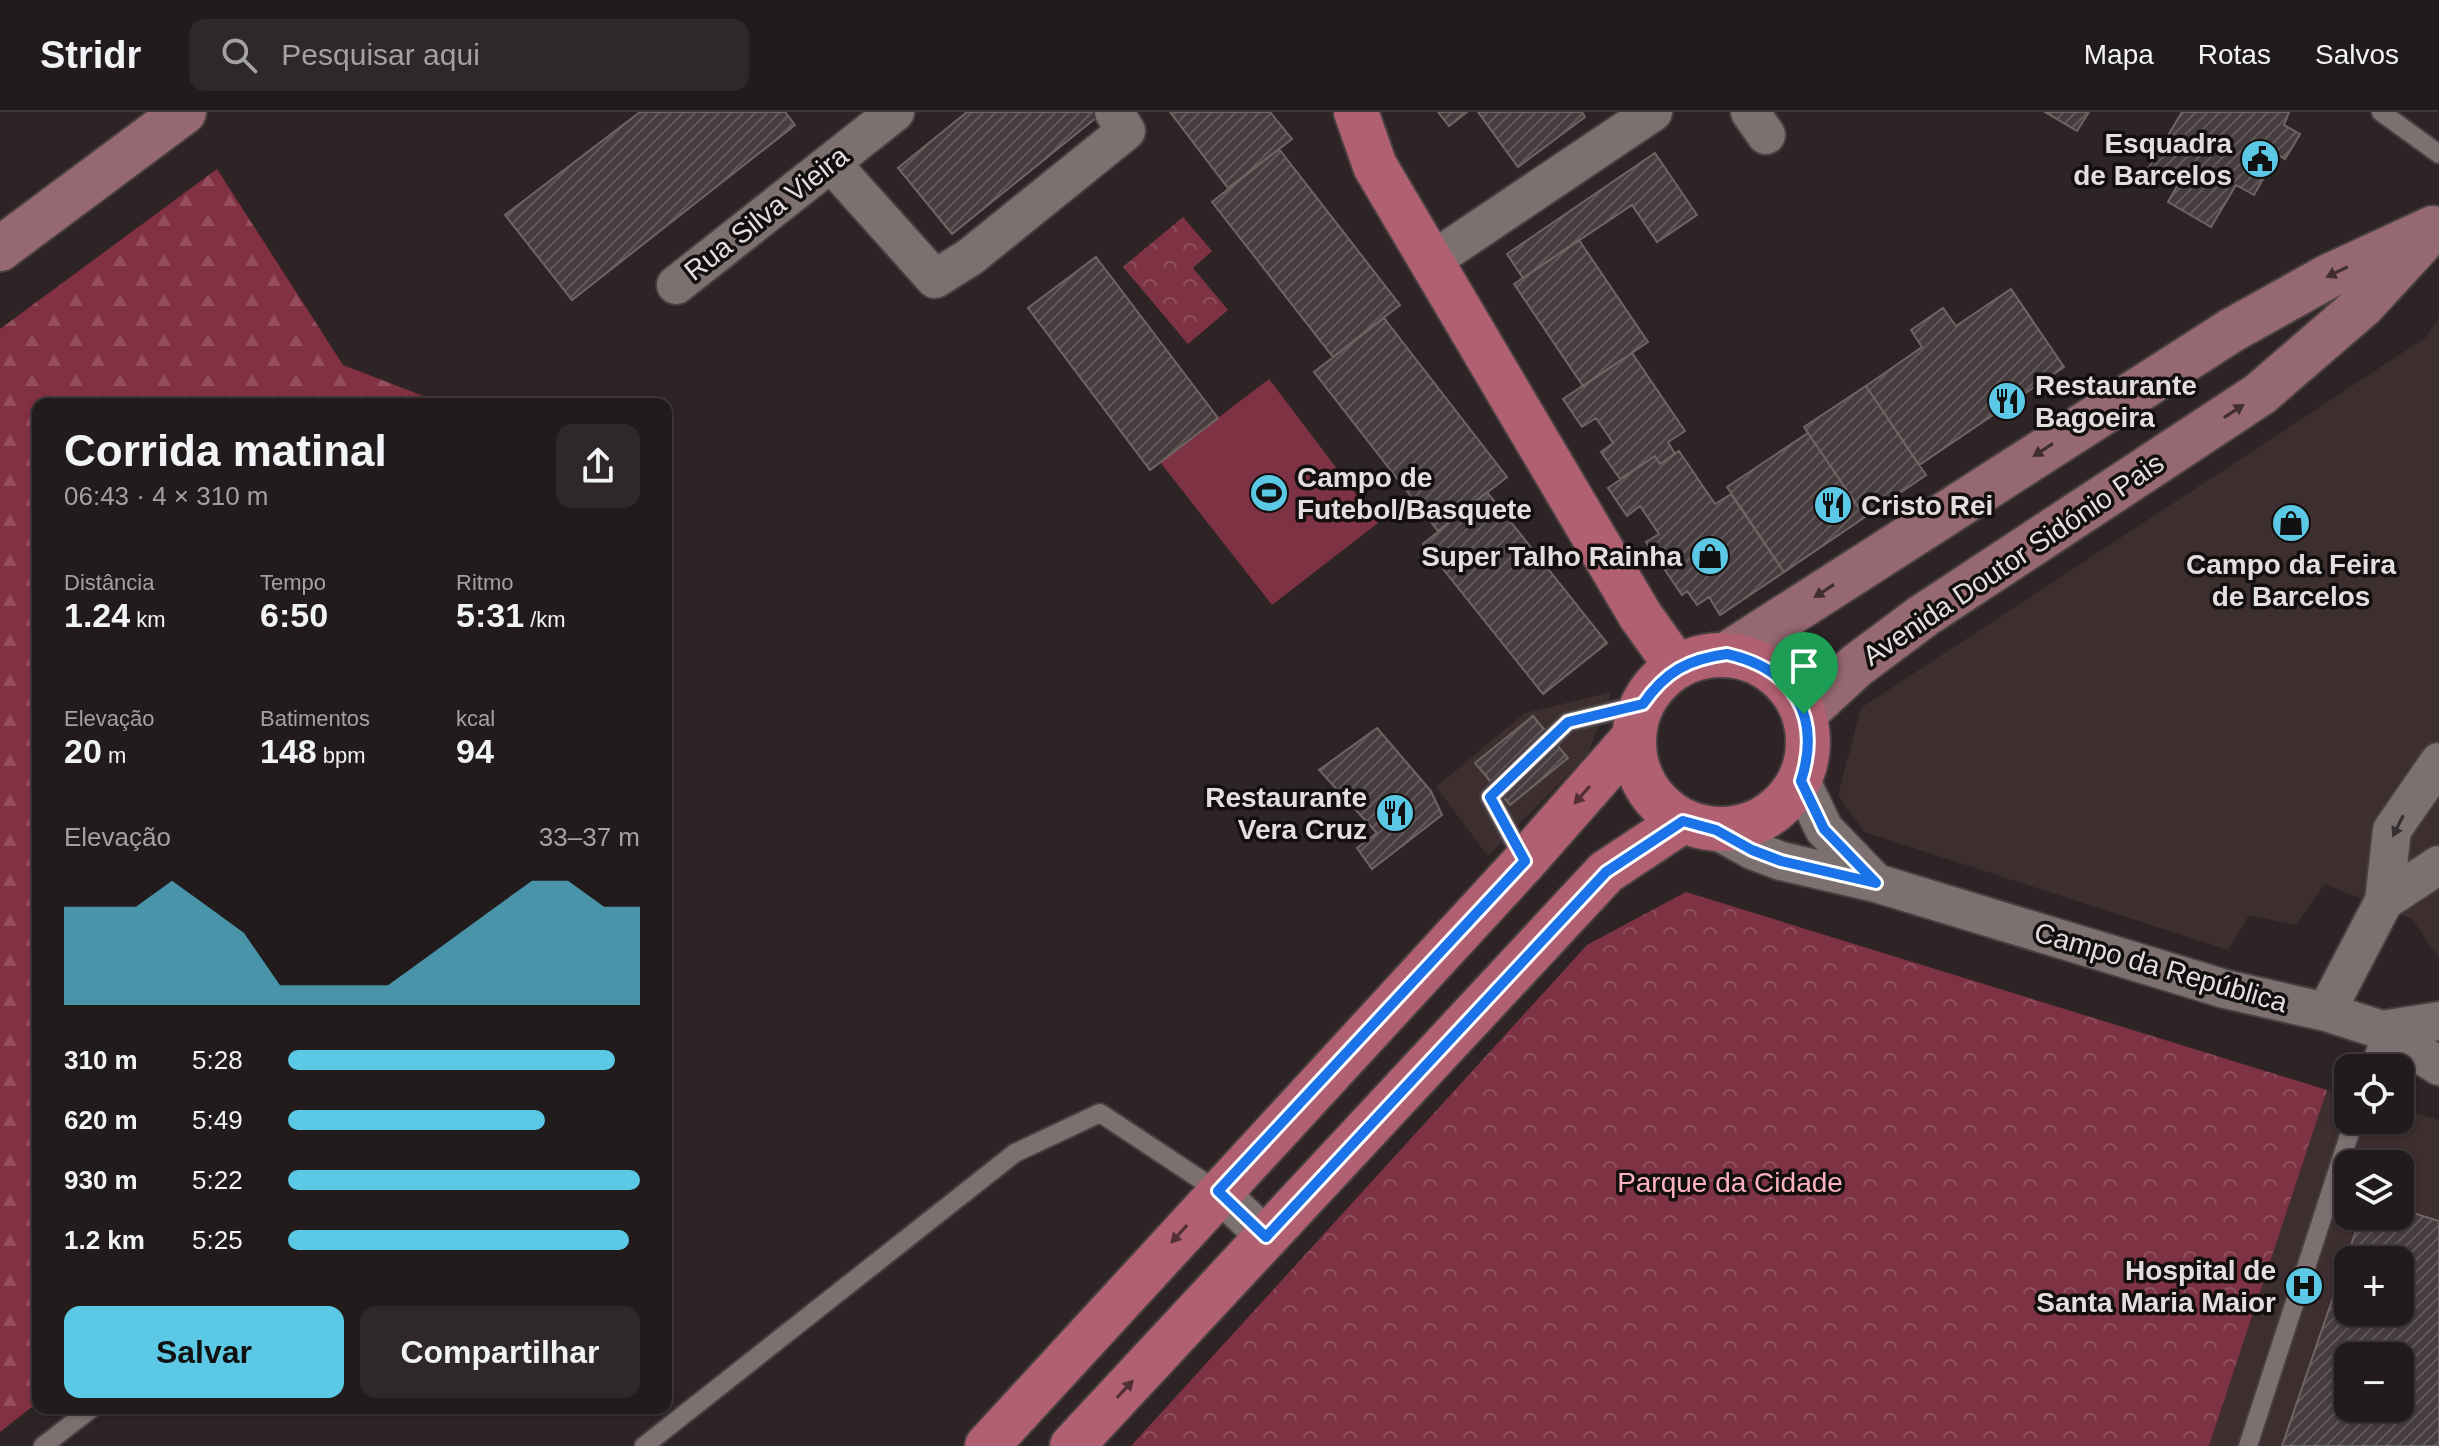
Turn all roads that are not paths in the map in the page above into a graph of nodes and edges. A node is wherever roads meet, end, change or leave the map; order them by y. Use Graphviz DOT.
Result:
graph roads {
  1 [pos="184,112"];
  2 [pos="895,112"];
  3 [pos="1114,112"];
  4 [pos="1356,112"];
  5 [pos="1653,112"];
  6 [pos="2381,112"];
  7 [pos="2439,154"];
  8 [pos="831,163"];
  9 [pos="2437,227"];
  10 [pos="0,249"];
  11 [pos="1430,262"];
  12 [pos="676,285"];
  13 [pos="1727,654"];
  14 [pos="1677,667"];
  15 [pos="1804,714"];
  16 [pos="1638,720"];
  17 [pos="2439,762"];
  18 [pos="1801,781"];
  19 [pos="1699,825"];
  20 [pos="1525,861"];
  21 [pos="2439,865"];
  22 [pos="1876,883"];
  23 [pos="2384,901"];
  24 [pos="2326,1012"];
  25 [pos="2439,1021"];
  26 [pos="2382,1030"];
  27 [pos="2374,1054"];
  28 [pos="2439,1066"];
  29 [pos="2349,1134"];
  30 [pos="1218,1191"];
  31 [pos="1266,1237"];
  32 [pos="84,1414"];
  33 [pos="43,1446"];
  34 [pos="644,1446"];
  35 [pos="987,1446"];
  36 [pos="1072,1446"];
  37 [pos="2248,1446"];
  1 -- 10 [label="main road"];
  2 -- 8 [label="street, Rua Silva Vieira"];
  3 -- 8 [label="street"];
  4 -- 11 [label="main road"];
  5 -- 11 [label="street"];
  6 -- 7 [label="lane"];
  8 -- 12 [label="street, Rua Silva Vieira"];
  9 -- 13 [label="main road, Avenida Doutor Sidónio Pais, one-way"];
  15 -- 9 [label="main road, Avenida Doutor Sidónio Pais, one-way"];
  11 -- 14 [label="main road"];
  13 -- 14 [label="main road"];
  13 -- 15 [label="main road"];
  14 -- 16 [label="main road"];
  15 -- 18 [label="main road"];
  16 -- 19 [label="main road"];
  16 -- 20 [label="main road, one-way"];
  16 -- 20 [label="lane"];
  17 -- 23 [label="street, one-way"];
  18 -- 19 [label="main road"];
  18 -- 22 [label="street, Campo da República"];
  19 -- 22 [label="street, Campo da República"];
  19 -- 31 [label="main road"];
  20 -- 30 [label="main road"];
  21 -- 23 [label="street"];
  22 -- 24 [label="street, Campo da República"];
  23 -- 24 [label="street"];
  24 -- 26 [label="street, Campo da República"];
  25 -- 26 [label="street"];
  26 -- 27 [label="lane"];
  26 -- 28 [label="street, Campo da República"];
  29 -- 37 [label="lane"];
  30 -- 31 [label="street"];
  30 -- 34 [label="lane"];
  30 -- 35 [label="main road, one-way"];
  36 -- 31 [label="main road, one-way"];
  32 -- 33 [label="lane"];
}
